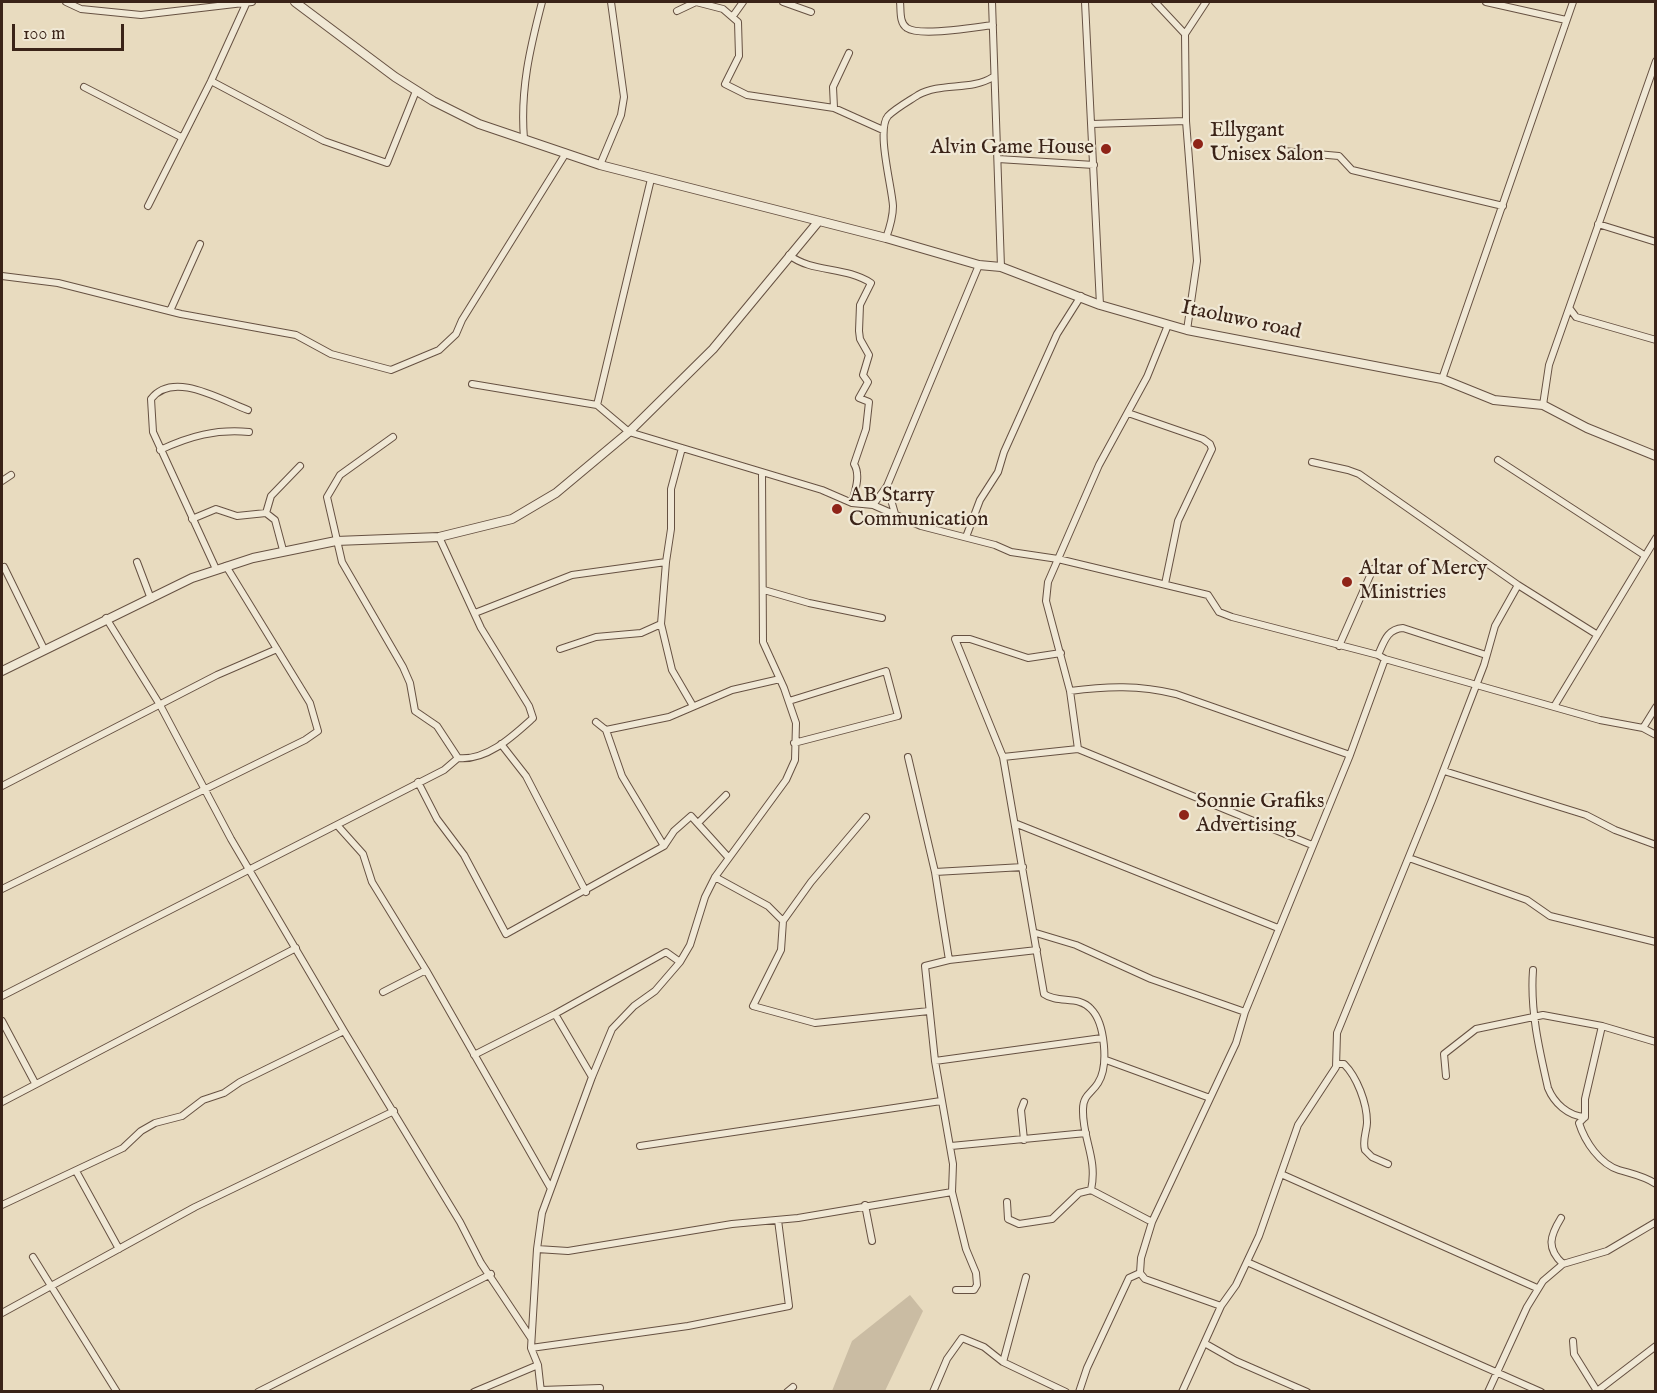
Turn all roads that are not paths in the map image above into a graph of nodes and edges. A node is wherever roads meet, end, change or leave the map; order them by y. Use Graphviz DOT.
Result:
graph roads {
  1 [pos="66,2"];
  2 [pos="295,2"];
  3 [pos="542,2"];
  4 [pos="611,2"];
  5 [pos="743,2"];
  6 [pos="783,2"];
  7 [pos="900,2"];
  8 [pos="992,2"];
  9 [pos="1084,2"];
  10 [pos="1155,2"];
  11 [pos="1206,2"];
  12 [pos="1486,2"];
  13 [pos="1573,2"];
  14 [pos="249,3"];
  15 [pos="677,11"];
  16 [pos="811,12"];
  17 [pos="733,16"];
  18 [pos="1566,20"];
  19 [pos="993,25"];
  20 [pos="1185,34"];
  21 [pos="849,52"];
  22 [pos="1656,61"];
  23 [pos="993,77"];
  24 [pos="211,81"];
  25 [pos="84,87"];
  26 [pos="416,91"];
  27 [pos="834,108"];
  28 [pos="1186,121"];
  29 [pos="1092,124"];
  30 [pos="883,130"];
  31 [pos="181,136"];
  32 [pos="524,139"];
  33 [pos="1283,151"];
  34 [pos="566,153"];
  35 [pos="998,159"];
  36 [pos="600,165"];
  37 [pos="1094,165"];
  38 [pos="651,178"];
  39 [pos="148,206"];
  40 [pos="1503,206"];
  41 [pos="818,222"];
  42 [pos="1598,224"];
  43 [pos="886,238"];
  44 [pos="1656,242"];
  45 [pos="200,244"];
  46 [pos="789,255"];
  47 [pos="979,265"];
  48 [pos="1001,267"];
  49 [pos="2,276"];
  50 [pos="1081,296"];
  51 [pos="1100,305"];
  52 [pos="1570,309"];
  53 [pos="170,311"];
  54 [pos="1168,325"];
  55 [pos="1187,330"];
  56 [pos="1656,340"];
  57 [pos="1442,379"];
  58 [pos="472,384"];
  59 [pos="597,405"];
  60 [pos="1544,405"];
  61 [pos="248,410"];
  62 [pos="1128,413"];
  63 [pos="249,432"];
  64 [pos="629,432"];
  65 [pos="393,437"];
  66 [pos="682,448"];
  67 [pos="160,450"];
  68 [pos="1656,456"];
  69 [pos="1498,460"];
  70 [pos="1312,462"];
  71 [pos="300,466"];
  72 [pos="762,473"];
  73 [pos="11,475"];
  74 [pos="2,481"];
  75 [pos="887,486"];
  76 [pos="852,503"];
  77 [pos="873,505"];
  78 [pos="266,513"];
  79 [pos="896,517"];
  80 [pos="192,519"];
  81 [pos="439,537"];
  82 [pos="966,537"];
  83 [pos="1656,538"];
  84 [pos="336,541"];
  85 [pos="283,550"];
  86 [pos="1644,555"];
  87 [pos="1058,559"];
  88 [pos="137,562"];
  89 [pos="666,562"];
  90 [pos="226,566"];
  91 [pos="4,567"];
  92 [pos="1373,568"];
  93 [pos="216,569"];
  94 [pos="1165,584"];
  95 [pos="1518,585"];
  96 [pos="764,590"];
  97 [pos="151,599"];
  98 [pos="475,613"];
  99 [pos="106,618"];
  100 [pos="882,618"];
  101 [pos="661,624"];
  102 [pos="1596,634"];
  103 [pos="1339,646"];
  104 [pos="45,649"];
  105 [pos="277,649"];
  106 [pos="560,649"];
  107 [pos="1061,653"];
  108 [pos="1378,655"];
  109 [pos="1486,655"];
  110 [pos="1385,659"];
  111 [pos="2,671"];
  112 [pos="780,679"];
  113 [pos="1476,683"];
  114 [pos="1070,691"];
  115 [pos="789,701"];
  116 [pos="160,705"];
  117 [pos="1555,705"];
  118 [pos="693,706"];
  119 [pos="1656,707"];
  120 [pos="596,722"];
  121 [pos="1643,728"];
  122 [pos="606,730"];
  123 [pos="1656,735"];
  124 [pos="794,743"];
  125 [pos="501,744"];
  126 [pos="1078,749"];
  127 [pos="1350,755"];
  128 [pos="908,757"];
  129 [pos="1003,757"];
  130 [pos="458,758"];
  131 [pos="1444,771"];
  132 [pos="418,782"];
  133 [pos="2,786"];
  134 [pos="204,788"];
  135 [pos="726,795"];
  136 [pos="866,817"];
  137 [pos="698,823"];
  138 [pos="1017,824"];
  139 [pos="338,825"];
  140 [pos="1312,845"];
  141 [pos="1656,845"];
  142 [pos="664,846"];
  143 [pos="728,857"];
  144 [pos="1409,858"];
  145 [pos="1023,867"];
  146 [pos="249,868"];
  147 [pos="935,872"];
  148 [pos="715,877"];
  149 [pos="2,889"];
  150 [pos="586,892"];
  151 [pos="783,921"];
  152 [pos="1278,928"];
  153 [pos="1036,933"];
  154 [pos="1656,942"];
  155 [pos="296,948"];
  156 [pos="1037,950"];
  157 [pos="949,960"];
  158 [pos="680,962"];
  159 [pos="426,970"];
  160 [pos="1533,970"];
  161 [pos="383,992"];
  162 [pos="2,996"];
  163 [pos="929,1011"];
  164 [pos="1245,1012"];
  165 [pos="555,1014"];
  166 [pos="1533,1018"];
  167 [pos="2,1021"];
  168 [pos="1602,1026"];
  169 [pos="344,1031"];
  170 [pos="1102,1038"];
  171 [pos="1656,1042"];
  172 [pos="474,1055"];
  173 [pos="1106,1060"];
  174 [pos="935,1061"];
  175 [pos="1337,1064"];
  176 [pos="1446,1076"];
  177 [pos="592,1077"];
  178 [pos="35,1083"];
  179 [pos="1210,1098"];
  180 [pos="941,1101"];
  181 [pos="2,1102"];
  182 [pos="1024,1102"];
  183 [pos="394,1111"];
  184 [pos="1585,1117"];
  185 [pos="1086,1133"];
  186 [pos="1024,1140"];
  187 [pos="640,1146"];
  188 [pos="951,1146"];
  189 [pos="1388,1164"];
  190 [pos="76,1171"];
  191 [pos="1281,1174"];
  192 [pos="1656,1184"];
  193 [pos="550,1187"];
  194 [pos="1091,1190"];
  195 [pos="952,1192"];
  196 [pos="1007,1202"];
  197 [pos="2,1204"];
  198 [pos="865,1205"];
  199 [pos="1561,1218"];
  200 [pos="778,1220"];
  201 [pos="1152,1222"];
  202 [pos="1656,1222"];
  203 [pos="872,1241"];
  204 [pos="118,1249"];
  205 [pos="537,1249"];
  206 [pos="33,1257"];
  207 [pos="1247,1262"];
  208 [pos="1563,1264"];
  209 [pos="1140,1273"];
  210 [pos="491,1274"];
  211 [pos="1026,1277"];
  212 [pos="52,1287"];
  213 [pos="1537,1288"];
  214 [pos="956,1290"];
  215 [pos="1221,1306"];
  216 [pos="2,1313"];
  217 [pos="531,1338"];
  218 [pos="1573,1341"];
  219 [pos="1206,1344"];
  220 [pos="1656,1346"];
  221 [pos="531,1348"];
  222 [pos="1003,1362"];
  223 [pos="538,1365"];
  224 [pos="1497,1372"];
  225 [pos="600,1388"];
  226 [pos="541,1391"];
  227 [pos="1597,1391"];
  228 [pos="117,1392"];
  229 [pos="258,1392"];
  230 [pos="474,1392"];
  231 [pos="933,1392"];
  232 [pos="1066,1392"];
  233 [pos="1079,1392"];
  234 [pos="1182,1392"];
  235 [pos="1307,1392"];
  236 [pos="1488,1392"];
  237 [pos="1541,1392"];
  1 -- 14 [label="street"];
  2 -- 26 [label="street, Itaoluwo road"];
  3 -- 32 [label="street"];
  4 -- 36 [label="street"];
  5 -- 17 [label="street"];
  6 -- 16 [label="street"];
  7 -- 19 [label="street"];
  8 -- 19 [label="street"];
  9 -- 29 [label="street"];
  10 -- 20 [label="street"];
  11 -- 20 [label="street"];
  12 -- 18 [label="street"];
  13 -- 18 [label="street"];
  14 -- 24 [label="street"];
  15 -- 17 [label="street"];
  17 -- 27 [label="street"];
  18 -- 40 [label="street"];
  19 -- 23 [label="street"];
  20 -- 28 [label="street"];
  21 -- 27 [label="street"];
  22 -- 42 [label="street"];
  23 -- 30 [label="street"];
  23 -- 35 [label="street"];
  24 -- 26 [label="street"];
  24 -- 31 [label="street"];
  25 -- 31 [label="street"];
  26 -- 32 [label="street, Itaoluwo road"];
  27 -- 30 [label="street"];
  28 -- 29 [label="street"];
  28 -- 55 [label="street"];
  29 -- 37 [label="street"];
  30 -- 43 [label="street"];
  31 -- 39 [label="street"];
  32 -- 34 [label="street, Itaoluwo road"];
  33 -- 40 [label="street"];
  34 -- 36 [label="street, Itaoluwo road"];
  34 -- 53 [label="street"];
  35 -- 37 [label="street"];
  35 -- 48 [label="street"];
  36 -- 38 [label="street, Itaoluwo road"];
  37 -- 51 [label="street"];
  38 -- 41 [label="street, Itaoluwo road"];
  38 -- 59 [label="street"];
  40 -- 57 [label="street"];
  41 -- 43 [label="street, Itaoluwo road"];
  41 -- 46 [label="street"];
  42 -- 44 [label="street"];
  42 -- 52 [label="street"];
  43 -- 47 [label="street, Itaoluwo road"];
  45 -- 53 [label="street"];
  46 -- 64 [label="street"];
  46 -- 76 [label="street"];
  47 -- 48 [label="street, Itaoluwo road"];
  47 -- 75 [label="street"];
  48 -- 50 [label="street, Itaoluwo road"];
  49 -- 53 [label="street"];
  50 -- 51 [label="street, Itaoluwo road"];
  50 -- 82 [label="street"];
  51 -- 54 [label="street, Itaoluwo road"];
  52 -- 56 [label="street"];
  52 -- 60 [label="street"];
  54 -- 55 [label="street, Itaoluwo road"];
  54 -- 62 [label="street"];
  55 -- 57 [label="street, Itaoluwo road"];
  57 -- 60 [label="street, Itaoluwo road"];
  58 -- 59 [label="street"];
  59 -- 64 [label="street"];
  60 -- 68 [label="street, Itaoluwo road"];
  61 -- 67 [label="street"];
  62 -- 87 [label="street"];
  62 -- 94 [label="street"];
  63 -- 67 [label="street"];
  64 -- 66 [label="street"];
  64 -- 81 [label="street"];
  65 -- 84 [label="street"];
  66 -- 72 [label="street"];
  66 -- 89 [label="street"];
  67 -- 80 [label="street"];
  69 -- 86 [label="street"];
  70 -- 95 [label="street"];
  71 -- 78 [label="street"];
  72 -- 76 [label="street"];
  72 -- 96 [label="street"];
  73 -- 74 [label="street"];
  75 -- 77 [label="street"];
  75 -- 79 [label="street"];
  76 -- 77 [label="street"];
  77 -- 79 [label="street"];
  78 -- 80 [label="street"];
  78 -- 85 [label="street"];
  79 -- 82 [label="street"];
  80 -- 93 [label="street"];
  81 -- 84 [label="street"];
  81 -- 98 [label="street"];
  82 -- 87 [label="street"];
  83 -- 86 [label="street"];
  84 -- 85 [label="street"];
  84 -- 130 [label="street"];
  85 -- 90 [label="street"];
  86 -- 102 [label="street"];
  87 -- 94 [label="street"];
  87 -- 107 [label="street"];
  88 -- 97 [label="street"];
  89 -- 98 [label="street"];
  89 -- 101 [label="street"];
  90 -- 93 [label="street"];
  90 -- 105 [label="street"];
  91 -- 104 [label="street"];
  92 -- 103 [label="street"];
  93 -- 97 [label="street"];
  94 -- 103 [label="street"];
  95 -- 102 [label="street"];
  95 -- 109 [label="street"];
  96 -- 100 [label="street"];
  96 -- 112 [label="street"];
  97 -- 99 [label="street"];
  98 -- 125 [label="street"];
  99 -- 104 [label="street"];
  99 -- 116 [label="street"];
  101 -- 106 [label="street"];
  101 -- 118 [label="street"];
  102 -- 117 [label="street"];
  103 -- 108 [label="street"];
  104 -- 111 [label="street"];
  105 -- 116 [label="street"];
  105 -- 134 [label="street"];
  107 -- 114 [label="street"];
  107 -- 129 [label="street"];
  108 -- 109 [label="street"];
  108 -- 110 [label="street"];
  109 -- 113 [label="street"];
  110 -- 113 [label="street"];
  110 -- 127 [label="street"];
  112 -- 115 [label="street"];
  112 -- 118 [label="street"];
  113 -- 117 [label="street"];
  113 -- 131 [label="street"];
  114 -- 126 [label="street"];
  114 -- 127 [label="street"];
  115 -- 124 [label="street"];
  115 -- 124 [label="street"];
  116 -- 133 [label="street"];
  116 -- 134 [label="street"];
  117 -- 121 [label="street"];
  118 -- 122 [label="street"];
  119 -- 121 [label="street"];
  120 -- 122 [label="street"];
  121 -- 123 [label="street"];
  122 -- 142 [label="street"];
  124 -- 143 [label="street"];
  125 -- 130 [label="street"];
  125 -- 150 [label="street"];
  126 -- 129 [label="street"];
  126 -- 140 [label="street"];
  127 -- 140 [label="street"];
  128 -- 147 [label="street"];
  129 -- 138 [label="street"];
  130 -- 132 [label="street"];
  131 -- 141 [label="street"];
  131 -- 144 [label="street"];
  132 -- 139 [label="street"];
  132 -- 150 [label="street"];
  134 -- 146 [label="street"];
  134 -- 149 [label="street"];
  135 -- 137 [label="street"];
  136 -- 151 [label="street"];
  137 -- 142 [label="street"];
  137 -- 143 [label="street"];
  138 -- 145 [label="street"];
  138 -- 152 [label="street"];
  139 -- 146 [label="street"];
  139 -- 159 [label="street"];
  140 -- 152 [label="street"];
  142 -- 150 [label="street"];
  143 -- 148 [label="street"];
  144 -- 154 [label="street"];
  144 -- 175 [label="street"];
  145 -- 147 [label="street"];
  145 -- 153 [label="street"];
  146 -- 155 [label="street"];
  146 -- 162 [label="street"];
  147 -- 157 [label="street"];
  148 -- 151 [label="street"];
  148 -- 158 [label="street"];
  151 -- 163 [label="street"];
  152 -- 164 [label="street"];
  153 -- 156 [label="street"];
  153 -- 164 [label="street"];
  155 -- 169 [label="street"];
  155 -- 178 [label="street"];
  156 -- 157 [label="street"];
  156 -- 170 [label="street"];
  157 -- 163 [label="street"];
  158 -- 165 [label="street"];
  158 -- 177 [label="street"];
  159 -- 161 [label="street"];
  159 -- 172 [label="street"];
  160 -- 166 [label="street"];
  163 -- 174 [label="street"];
  164 -- 179 [label="street"];
  165 -- 172 [label="street"];
  165 -- 177 [label="street"];
  166 -- 168 [label="street"];
  166 -- 176 [label="street"];
  166 -- 184 [label="street"];
  167 -- 178 [label="street"];
  168 -- 171 [label="street"];
  168 -- 184 [label="street"];
  169 -- 183 [label="street"];
  169 -- 190 [label="street"];
  170 -- 173 [label="street"];
  170 -- 174 [label="street"];
  172 -- 193 [label="street"];
  173 -- 179 [label="street"];
  173 -- 185 [label="street"];
  174 -- 180 [label="street"];
  175 -- 189 [label="street"];
  175 -- 191 [label="street"];
  177 -- 193 [label="street"];
  178 -- 181 [label="street"];
  179 -- 201 [label="street"];
  180 -- 187 [label="street"];
  180 -- 188 [label="street"];
  182 -- 186 [label="street"];
  183 -- 204 [label="street"];
  183 -- 210 [label="street"];
  184 -- 192 [label="street"];
  185 -- 186 [label="street"];
  185 -- 194 [label="street"];
  186 -- 188 [label="street"];
  188 -- 195 [label="street"];
  190 -- 197 [label="street"];
  190 -- 204 [label="street"];
  191 -- 207 [label="street"];
  191 -- 213 [label="street"];
  193 -- 205 [label="street"];
  194 -- 196 [label="street"];
  194 -- 201 [label="street"];
  195 -- 198 [label="street"];
  195 -- 214 [label="street"];
  198 -- 200 [label="street"];
  198 -- 203 [label="street"];
  199 -- 208 [label="street"];
  200 -- 205 [label="street"];
  200 -- 221 [label="street"];
  201 -- 209 [label="street"];
  202 -- 208 [label="street"];
  204 -- 212 [label="street"];
  205 -- 217 [label="street"];
  206 -- 212 [label="street"];
  207 -- 215 [label="street"];
  207 -- 224 [label="street"];
  208 -- 213 [label="street"];
  209 -- 215 [label="street"];
  209 -- 233 [label="street"];
  210 -- 217 [label="street"];
  210 -- 229 [label="street"];
  211 -- 222 [label="street"];
  212 -- 216 [label="street"];
  212 -- 228 [label="street"];
  213 -- 224 [label="street"];
  215 -- 219 [label="street"];
  217 -- 221 [label="street"];
  218 -- 227 [label="street"];
  219 -- 234 [label="street"];
  219 -- 235 [label="street"];
  220 -- 227 [label="street"];
  221 -- 223 [label="street"];
  222 -- 231 [label="street"];
  222 -- 232 [label="street"];
  223 -- 226 [label="street"];
  223 -- 230 [label="street"];
  224 -- 236 [label="street"];
  224 -- 237 [label="street"];
  225 -- 226 [label="street"];
}
